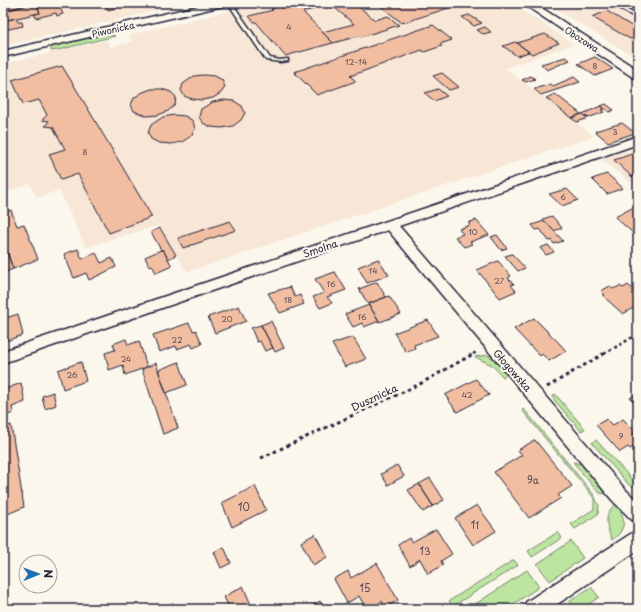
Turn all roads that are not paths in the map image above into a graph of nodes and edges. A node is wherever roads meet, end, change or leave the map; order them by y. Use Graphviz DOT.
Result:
graph roads {
  1 [pos="223,3"];
  2 [pos="230,3"];
  3 [pos="527,3"];
  4 [pos="612,3"];
  5 [pos="638,18"];
  6 [pos="3,54"];
  7 [pos="286,60"];
  8 [pos="638,75"];
  9 [pos="638,140"];
  10 [pos="390,224"];
  11 [pos="3,357"];
  12 [pos="638,514"];
  13 [pos="638,539"];
  14 [pos="533,609"];
  1 -- 6 [label="street, Piwonicka"];
  2 -- 7 [label="lane"];
  3 -- 8 [label="street, Obozowa"];
  4 -- 5 [label="lane"];
  9 -- 10 [label="street, Smolna"];
  10 -- 11 [label="street, Smolna"];
  10 -- 12 [label="street, Głogowska"];
  13 -- 14 [label="street"];
}
